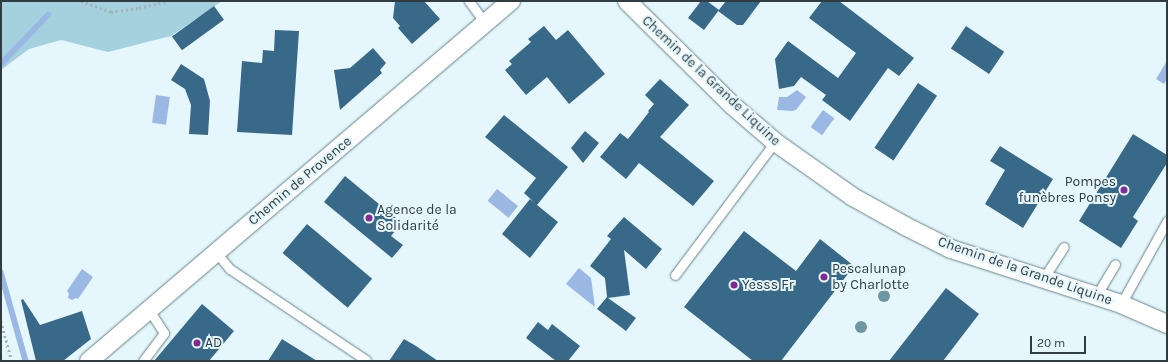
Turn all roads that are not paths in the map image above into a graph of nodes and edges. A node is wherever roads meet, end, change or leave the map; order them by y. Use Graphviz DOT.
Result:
graph roads {
  1 [pos="469,1"];
  2 [pos="511,1"];
  3 [pos="627,1"];
  4 [pos="485,23"];
  5 [pos="775,142"];
  6 [pos="1167,221"];
  7 [pos="1064,246"];
  8 [pos="216,252"];
  9 [pos="1115,264"];
  10 [pos="675,275"];
  11 [pos="1043,279"];
  12 [pos="1096,296"];
  13 [pos="1121,304"];
  14 [pos="149,310"];
  15 [pos="1167,324"];
  16 [pos="366,360"];
  17 [pos="89,361"];
  18 [pos="143,361"];
  1 -- 4 [label="lane"];
  2 -- 4 [label="street, Chemin de Provence"];
  3 -- 5 [label="street, Chemin de la Grande Liquine"];
  4 -- 8 [label="street, Chemin de Provence"];
  5 -- 10 [label="lane"];
  5 -- 11 [label="street, Chemin de la Grande Liquine"];
  6 -- 13 [label="lane"];
  7 -- 11 [label="lane"];
  8 -- 14 [label="street, Chemin de Provence"];
  8 -- 16 [label="lane"];
  9 -- 12 [label="lane"];
  11 -- 12 [label="street, Chemin de la Grande Liquine"];
  12 -- 13 [label="street, Chemin de la Grande Liquine"];
  13 -- 15 [label="street, Chemin de la Grande Liquine"];
  14 -- 17 [label="street, Chemin de Provence"];
  14 -- 18 [label="lane"];
}
